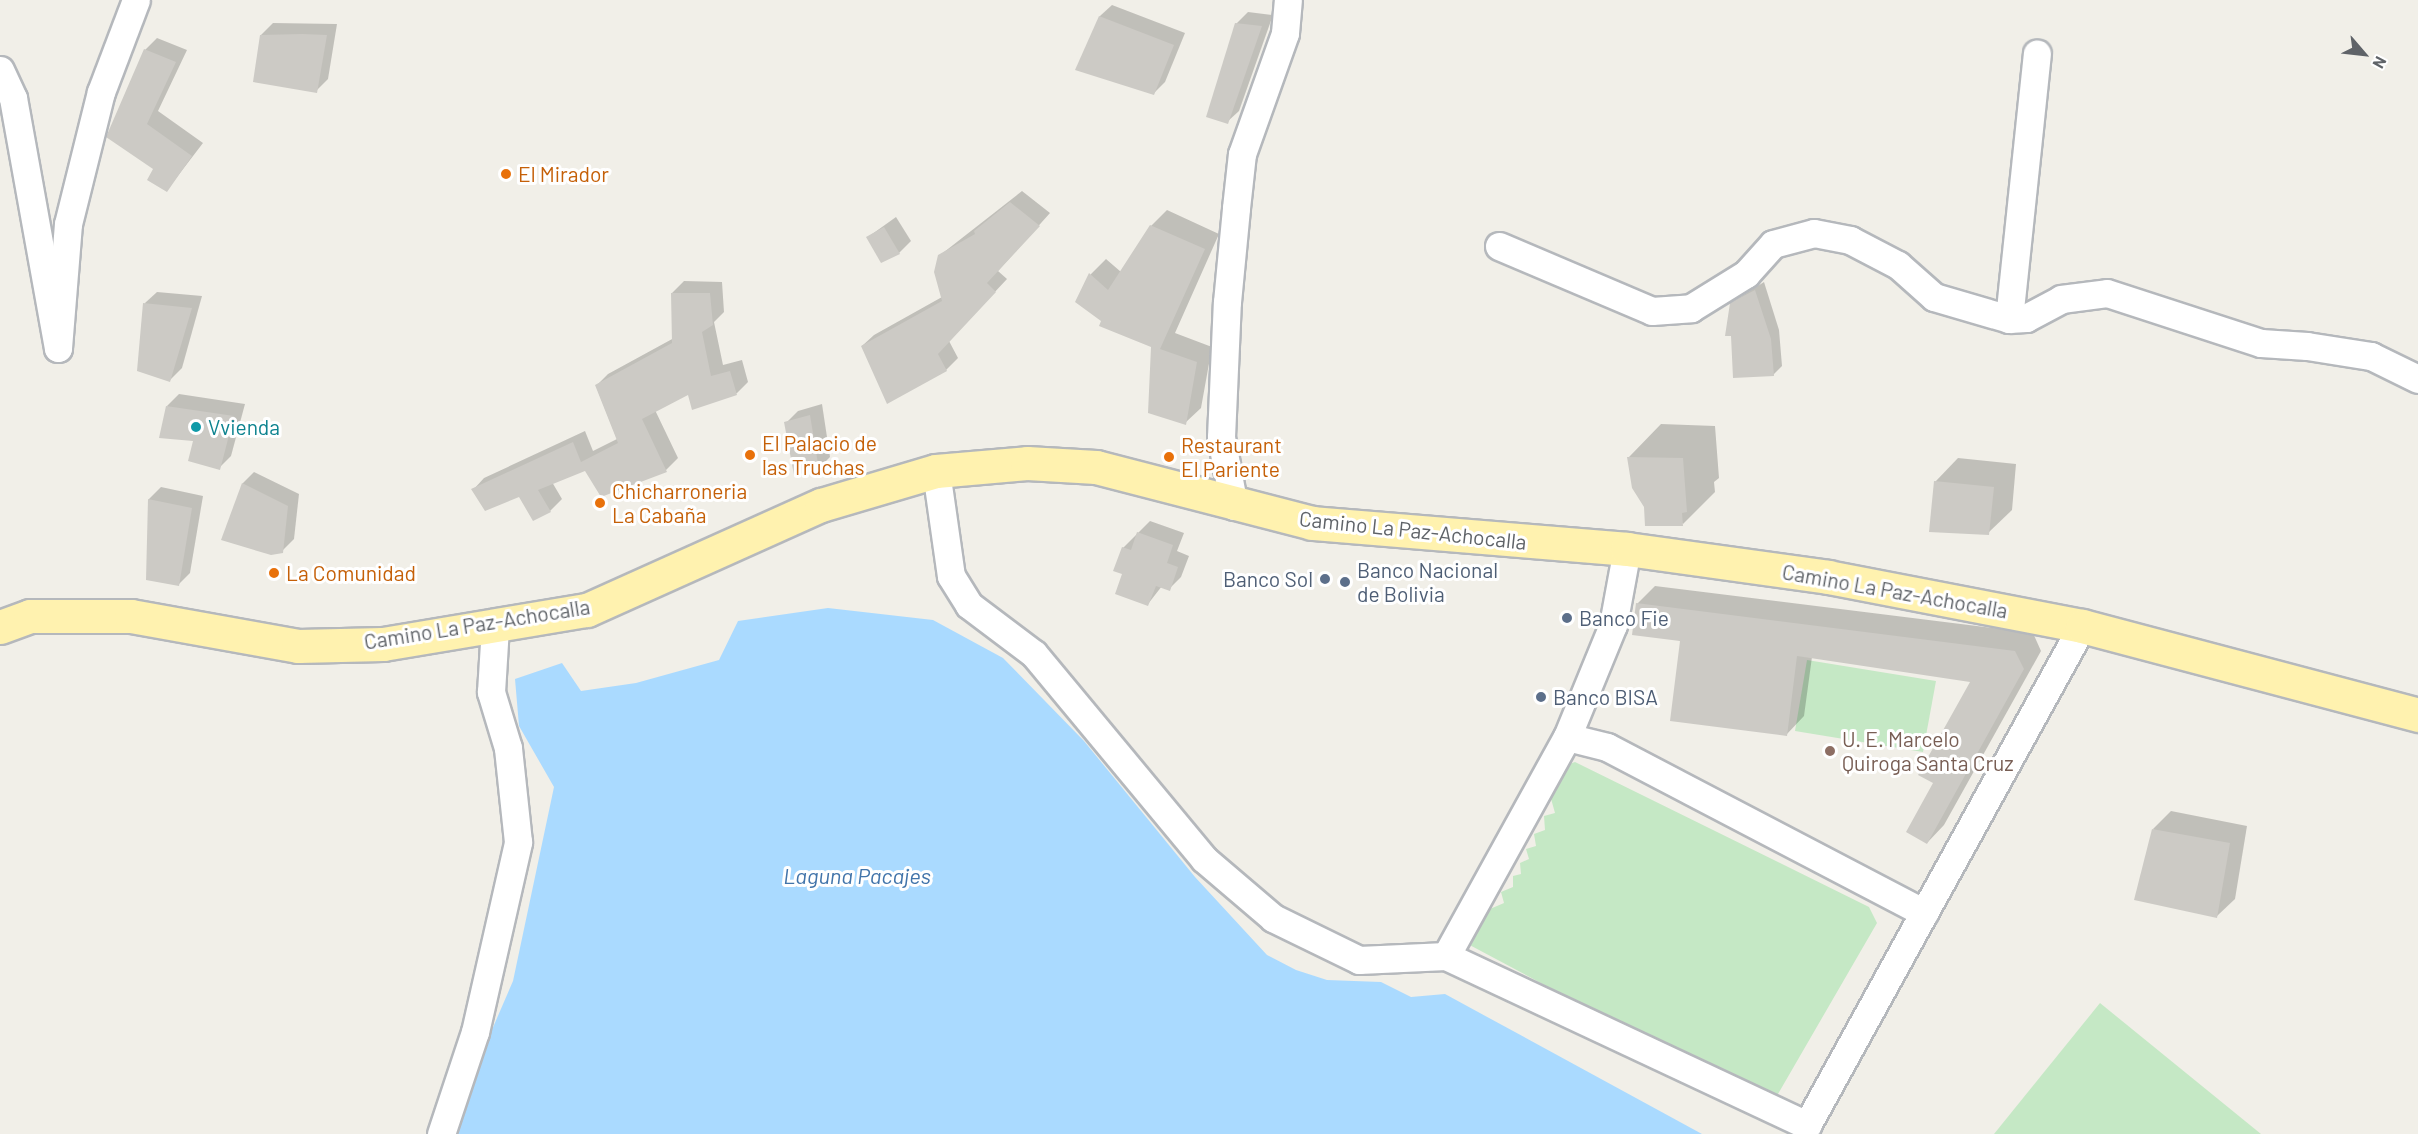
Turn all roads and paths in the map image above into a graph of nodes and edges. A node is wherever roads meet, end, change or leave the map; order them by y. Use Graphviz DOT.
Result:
graph roads {
  1 [pos="136,0"];
  2 [pos="1288,0"];
  3 [pos="2037,53"];
  4 [pos="0,70"];
  5 [pos="1498,246"];
  6 [pos="2009,319"];
  7 [pos="2418,379"];
  8 [pos="936,471"];
  9 [pos="1234,506"];
  10 [pos="1627,549"];
  11 [pos="495,626"];
  12 [pos="2082,626"];
  13 [pos="0,627"];
  14 [pos="2418,715"];
  15 [pos="1567,737"];
  16 [pos="1924,913"];
  17 [pos="1446,956"];
  18 [pos="441,1134"];
  1 -- 4 [label="street"];
  2 -- 9 [label="street"];
  3 -- 6 [label="street"];
  5 -- 6 [label="street"];
  6 -- 7 [label="street"];
  8 -- 9 [label="main road, Camino La Paz-Achocalla"];
  8 -- 11 [label="main road, Camino La Paz-Achocalla"];
  8 -- 17 [label="street"];
  9 -- 10 [label="main road, Camino La Paz-Achocalla"];
  10 -- 12 [label="main road, Camino La Paz-Achocalla"];
  10 -- 15 [label="street"];
  11 -- 13 [label="main road, Camino La Paz-Achocalla"];
  11 -- 18 [label="street"];
  12 -- 14 [label="main road, Camino La Paz-Achocalla"];
  12 -- 16 [label="street"];
  15 -- 16 [label="street"];
  15 -- 17 [label="street"];
  16 -- 17 [label="street"];
}
